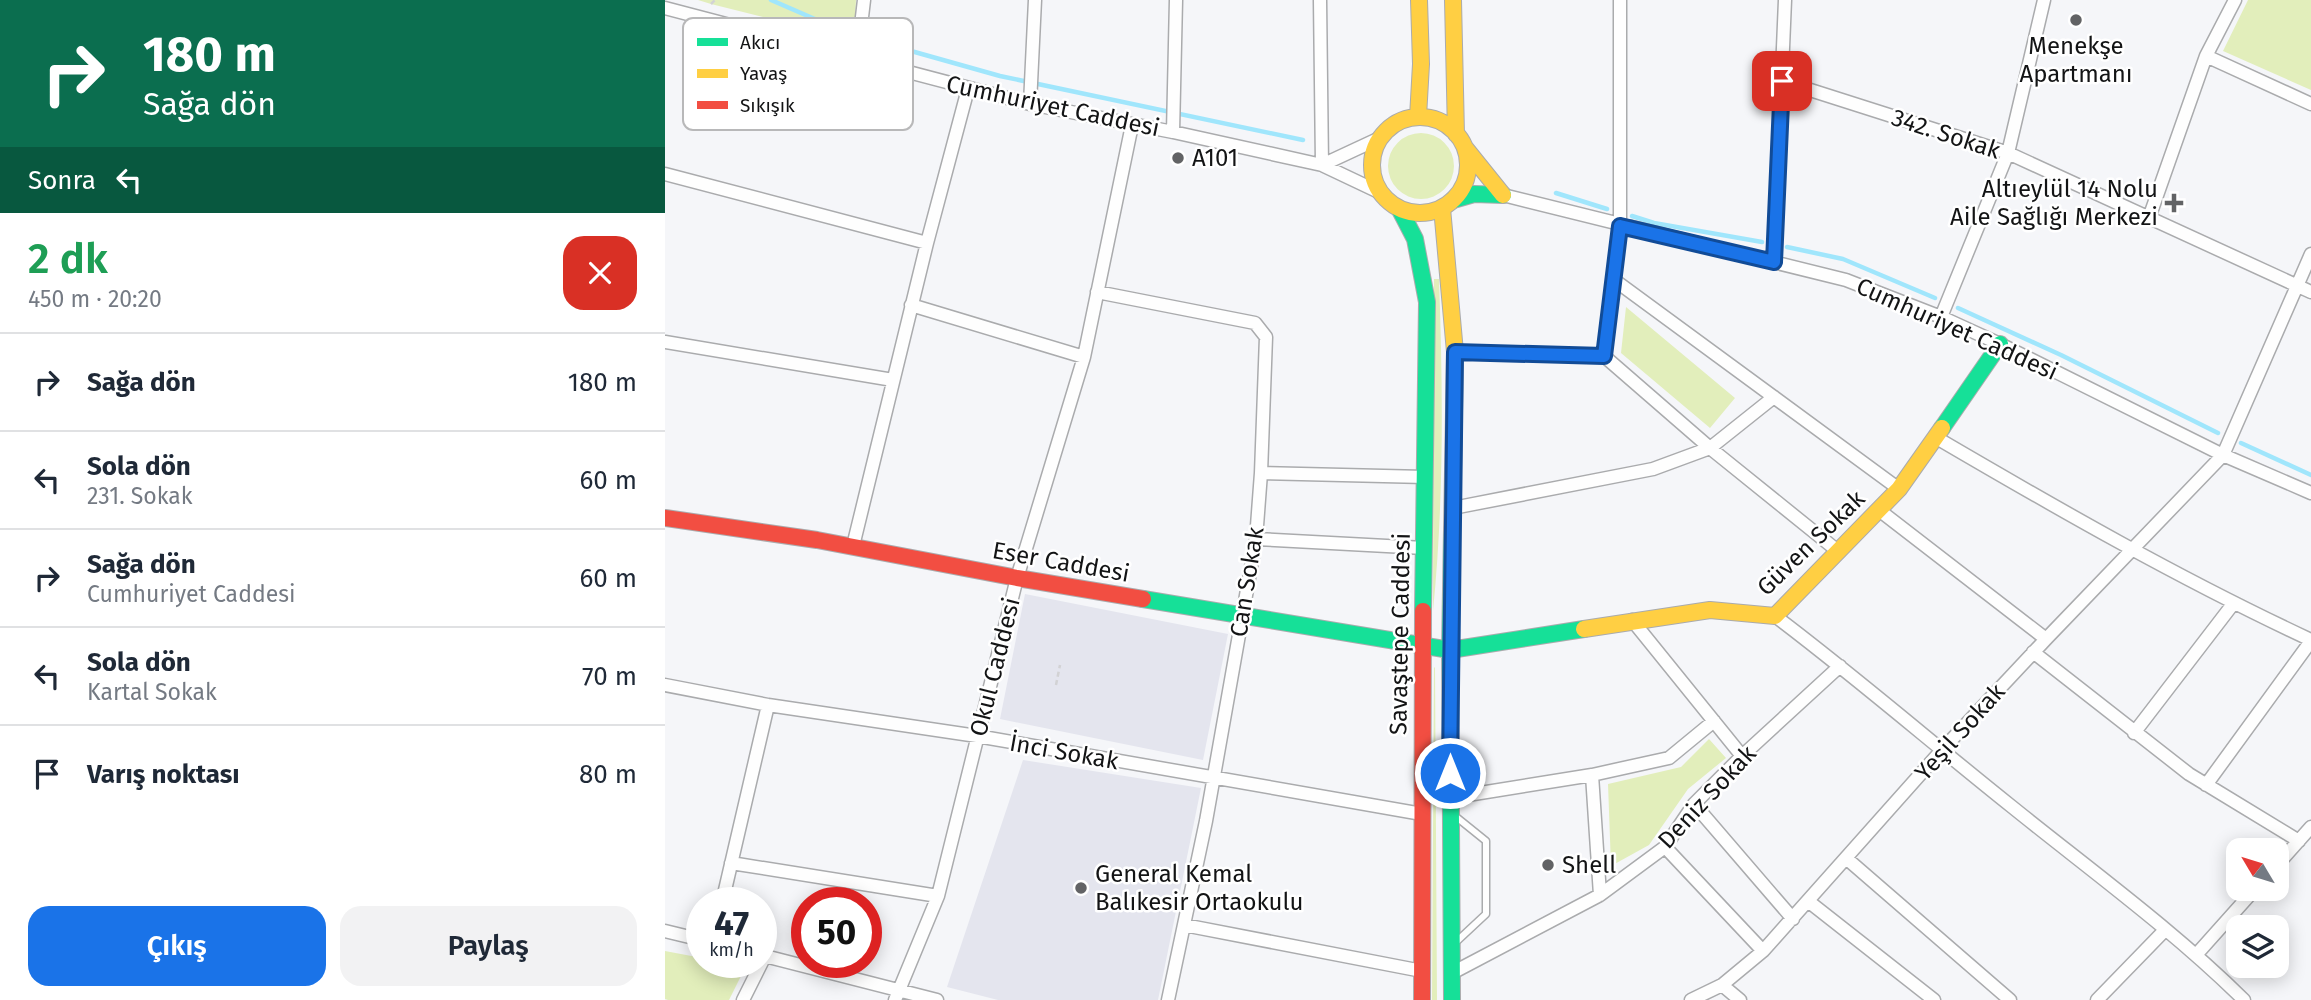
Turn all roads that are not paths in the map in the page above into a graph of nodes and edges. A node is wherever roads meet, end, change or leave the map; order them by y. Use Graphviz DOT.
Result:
graph roads {
  1 [pos="864,0"];
  2 [pos="1035,0"];
  3 [pos="1176,0"];
  4 [pos="1320,0"];
  5 [pos="1419,0"];
  6 [pos="1453,0"];
  7 [pos="1621,0"];
  8 [pos="1786,0"];
  9 [pos="2044,0"];
  10 [pos="2231,1"];
  11 [pos="665,8"];
  12 [pos="703,18"];
  13 [pos="862,18"];
  14 [pos="2206,56"];
  15 [pos="913,74"];
  16 [pos="1782,81"];
  17 [pos="968,89"];
  18 [pos="1030,104"];
  19 [pos="2311,104"];
  20 [pos="1419,117"];
  21 [pos="1132,125"];
  22 [pos="1173,132"];
  23 [pos="1380,138"];
  24 [pos="1460,140"];
  25 [pos="2008,153"];
  26 [pos="1322,164"];
  27 [pos="665,174"];
  28 [pos="1379,192"];
  29 [pos="1503,195"];
  30 [pos="1448,204"];
  31 [pos="1400,210"];
  32 [pos="2149,218"];
  33 [pos="1620,226"];
  34 [pos="927,243"];
  35 [pos="2311,254"];
  36 [pos="1774,262"];
  37 [pos="1613,279"];
  38 [pos="2297,286"];
  39 [pos="1097,292"];
  40 [pos="2311,292"];
  41 [pos="911,305"];
  42 [pos="1941,317"];
  43 [pos="665,342"];
  44 [pos="2000,344"];
  45 [pos="1455,352"];
  46 [pos="1604,356"];
  47 [pos="1084,357"];
  48 [pos="893,380"];
  49 [pos="1774,397"];
  50 [pos="1935,437"];
  51 [pos="1710,448"];
  52 [pos="2223,455"];
  53 [pos="1261,473"];
  54 [pos="1425,477"];
  55 [pos="1899,489"];
  56 [pos="2311,493"];
  57 [pos="1453,508"];
  58 [pos="1879,510"];
  59 [pos="665,518"];
  60 [pos="1256,539"];
  61 [pos="853,546"];
  62 [pos="1424,548"];
  63 [pos="2133,548"];
  64 [pos="1839,552"];
  65 [pos="1017,578"];
  66 [pos="2233,604"];
  67 [pos="1242,616"];
  68 [pos="1775,616"];
  69 [pos="1632,620"];
  70 [pos="2046,639"];
  71 [pos="2311,640"];
  72 [pos="1422,646"];
  73 [pos="1450,650"];
  74 [pos="2033,652"];
  75 [pos="1840,666"];
  76 [pos="665,685"];
  77 [pos="768,705"];
  78 [pos="1714,721"];
  79 [pos="2134,733"];
  80 [pos="978,736"];
  81 [pos="1941,751"];
  82 [pos="1742,756"];
  83 [pos="1592,775"];
  84 [pos="1213,778"];
  85 [pos="2206,785"];
  86 [pos="1694,804"];
  87 [pos="1449,805"];
  88 [pos="1422,814"];
  89 [pos="2311,827"];
  90 [pos="2299,841"];
  91 [pos="1665,847"];
  92 [pos="2289,852"];
  93 [pos="1846,858"];
  94 [pos="731,863"];
  95 [pos="726,887"];
  96 [pos="1600,895"];
  97 [pos="938,896"];
  98 [pos="1808,901"];
  99 [pos="2244,901"];
  100 [pos="1793,919"];
  101 [pos="1184,925"];
  102 [pos="2165,930"];
  103 [pos="665,931"];
  104 [pos="686,936"];
  105 [pos="1451,945"];
  106 [pos="1763,951"];
  107 [pos="2196,955"];
  108 [pos="777,960"];
  109 [pos="1422,971"];
  110 [pos="1452,973"];
  111 [pos="753,978"];
  112 [pos="1722,985"];
  113 [pos="897,995"];
  114 [pos="2236,998"];
  115 [pos="743,1000"];
  116 [pos="937,1000"];
  117 [pos="1168,1000"];
  118 [pos="1422,1000"];
  119 [pos="1452,1000"];
  120 [pos="1691,1000"];
  121 [pos="1740,1000"];
  122 [pos="1934,1000"];
  123 [pos="2010,1000"];
  124 [pos="2097,1000"];
  1 -- 13 [label="street"];
  2 -- 18 [label="street"];
  3 -- 22 [label="street"];
  4 -- 26 [label="street"];
  5 -- 20 [label="main road"];
  6 -- 24 [label="main road"];
  7 -- 33 [label="street"];
  8 -- 16 [label="street"];
  9 -- 25 [label="street"];
  10 -- 14 [label="street"];
  11 -- 12 [label="street, Cumhuriyet Caddesi"];
  14 -- 19 [label="street"];
  14 -- 32 [label="street"];
  15 -- 17 [label="street, Cumhuriyet Caddesi"];
  16 -- 25 [label="street, 342. Sokak"];
  16 -- 36 [label="street"];
  17 -- 18 [label="street, Cumhuriyet Caddesi"];
  17 -- 34 [label="street"];
  18 -- 21 [label="street, Cumhuriyet Caddesi"];
  20 -- 23 [label="main road"];
  20 -- 24 [label="main road"];
  21 -- 22 [label="street, Cumhuriyet Caddesi"];
  21 -- 39 [label="street, Okul Caddesi"];
  22 -- 26 [label="street, Cumhuriyet Caddesi"];
  23 -- 26 [label="street"];
  23 -- 28 [label="main road"];
  24 -- 29 [label="main road"];
  24 -- 30 [label="main road"];
  25 -- 32 [label="street, 342. Sokak"];
  25 -- 42 [label="street"];
  26 -- 28 [label="street, Cumhuriyet Caddesi"];
  27 -- 34 [label="street"];
  28 -- 31 [label="main road"];
  29 -- 30 [label="main road"];
  29 -- 33 [label="street, Cumhuriyet Caddesi"];
  30 -- 31 [label="main road"];
  30 -- 45 [label="main road, Savaştepe Caddesi"];
  31 -- 54 [label="main road, Savaştepe Caddesi"];
  32 -- 38 [label="street, 342. Sokak"];
  33 -- 36 [label="street, Cumhuriyet Caddesi"];
  33 -- 37 [label="street"];
  34 -- 41 [label="street"];
  35 -- 38 [label="street"];
  36 -- 42 [label="street, Cumhuriyet Caddesi"];
  37 -- 46 [label="street"];
  37 -- 49 [label="street"];
  38 -- 40 [label="street, 342. Sokak"];
  38 -- 52 [label="street"];
  39 -- 47 [label="street, Okul Caddesi"];
  39 -- 53 [label="street, Can Sokak"];
  41 -- 47 [label="street"];
  41 -- 48 [label="street"];
  42 -- 44 [label="street, Cumhuriyet Caddesi"];
  43 -- 48 [label="street"];
  44 -- 50 [label="main road, Güven Sokak"];
  44 -- 52 [label="street, Cumhuriyet Caddesi"];
  45 -- 46 [label="street"];
  45 -- 57 [label="main road, Savaştepe Caddesi"];
  46 -- 51 [label="street"];
  47 -- 65 [label="street, Okul Caddesi"];
  48 -- 61 [label="street"];
  49 -- 51 [label="street"];
  49 -- 55 [label="street"];
  50 -- 55 [label="main road, Güven Sokak"];
  50 -- 63 [label="street"];
  51 -- 57 [label="street"];
  51 -- 64 [label="street"];
  52 -- 56 [label="street, Cumhuriyet Caddesi"];
  52 -- 63 [label="street, Yeşil Sokak"];
  53 -- 54 [label="street"];
  53 -- 60 [label="street, Can Sokak"];
  54 -- 62 [label="main road, Savaştepe Caddesi"];
  55 -- 58 [label="main road, Güven Sokak"];
  57 -- 73 [label="main road, Savaştepe Caddesi"];
  58 -- 64 [label="main road, Güven Sokak"];
  58 -- 70 [label="street"];
  59 -- 61 [label="main road, Eser Caddesi"];
  60 -- 62 [label="street"];
  60 -- 67 [label="street, Can Sokak"];
  61 -- 65 [label="main road, Eser Caddesi"];
  62 -- 72 [label="main road, Savaştepe Caddesi"];
  63 -- 66 [label="street"];
  63 -- 70 [label="street, Yeşil Sokak"];
  64 -- 68 [label="main road, Güven Sokak"];
  65 -- 67 [label="main road, Eser Caddesi"];
  65 -- 80 [label="street, Okul Caddesi"];
  66 -- 71 [label="street"];
  66 -- 79 [label="street"];
  67 -- 72 [label="main road, Eser Caddesi"];
  67 -- 84 [label="street, Can Sokak"];
  68 -- 69 [label="main road, Güven Sokak"];
  68 -- 75 [label="street"];
  69 -- 73 [label="main road, Güven Sokak"];
  69 -- 78 [label="street"];
  70 -- 74 [label="street, Yeşil Sokak"];
  71 -- 85 [label="street"];
  72 -- 73 [label="main road, Eser Caddesi"];
  72 -- 88 [label="main road, Savaştepe Caddesi"];
  73 -- 87 [label="main road, Savaştepe Caddesi"];
  74 -- 79 [label="street"];
  74 -- 81 [label="street, Yeşil Sokak"];
  75 -- 81 [label="street"];
  75 -- 82 [label="street, Deniz Sokak"];
  76 -- 77 [label="street, İnci Sokak"];
  77 -- 80 [label="street, İnci Sokak"];
  77 -- 94 [label="street"];
  78 -- 82 [label="street"];
  78 -- 83 [label="street"];
  79 -- 85 [label="street"];
  80 -- 84 [label="street, İnci Sokak"];
  80 -- 97 [label="street, Okul Caddesi"];
  81 -- 93 [label="street, Yeşil Sokak"];
  81 -- 102 [label="street"];
  82 -- 86 [label="street, Deniz Sokak"];
  83 -- 87 [label="street"];
  83 -- 96 [label="street"];
  84 -- 88 [label="street, İnci Sokak"];
  84 -- 101 [label="street, Can Sokak"];
  85 -- 90 [label="street"];
  86 -- 91 [label="street, Deniz Sokak"];
  86 -- 100 [label="street"];
  87 -- 105 [label="main road, Savaştepe Caddesi"];
  87 -- 105 [label="lane"];
  88 -- 109 [label="main road, Savaştepe Caddesi"];
  89 -- 90 [label="street"];
  90 -- 92 [label="street"];
  91 -- 96 [label="street, Deniz Sokak"];
  91 -- 106 [label="street"];
  93 -- 98 [label="street, Yeşil Sokak"];
  93 -- 123 [label="street"];
  94 -- 95 [label="street"];
  94 -- 97 [label="street"];
  96 -- 110 [label="street, Deniz Sokak"];
  97 -- 113 [label="street, Okul Caddesi"];
  98 -- 100 [label="street, Yeşil Sokak"];
  98 -- 122 [label="street"];
  99 -- 107 [label="street"];
  100 -- 106 [label="street, Yeşil Sokak"];
  101 -- 109 [label="street"];
  101 -- 117 [label="street, Can Sokak"];
  102 -- 107 [label="street"];
  102 -- 124 [label="street"];
  103 -- 104 [label="street"];
  105 -- 110 [label="main road, Savaştepe Caddesi"];
  106 -- 112 [label="street, Yeşil Sokak"];
  107 -- 114 [label="street"];
  108 -- 113 [label="street"];
  109 -- 118 [label="main road, Savaştepe Caddesi"];
  110 -- 119 [label="main road, Savaştepe Caddesi"];
  111 -- 115 [label="street"];
  112 -- 120 [label="street, Yeşil Sokak"];
  112 -- 121 [label="street"];
  113 -- 116 [label="street"];
}
